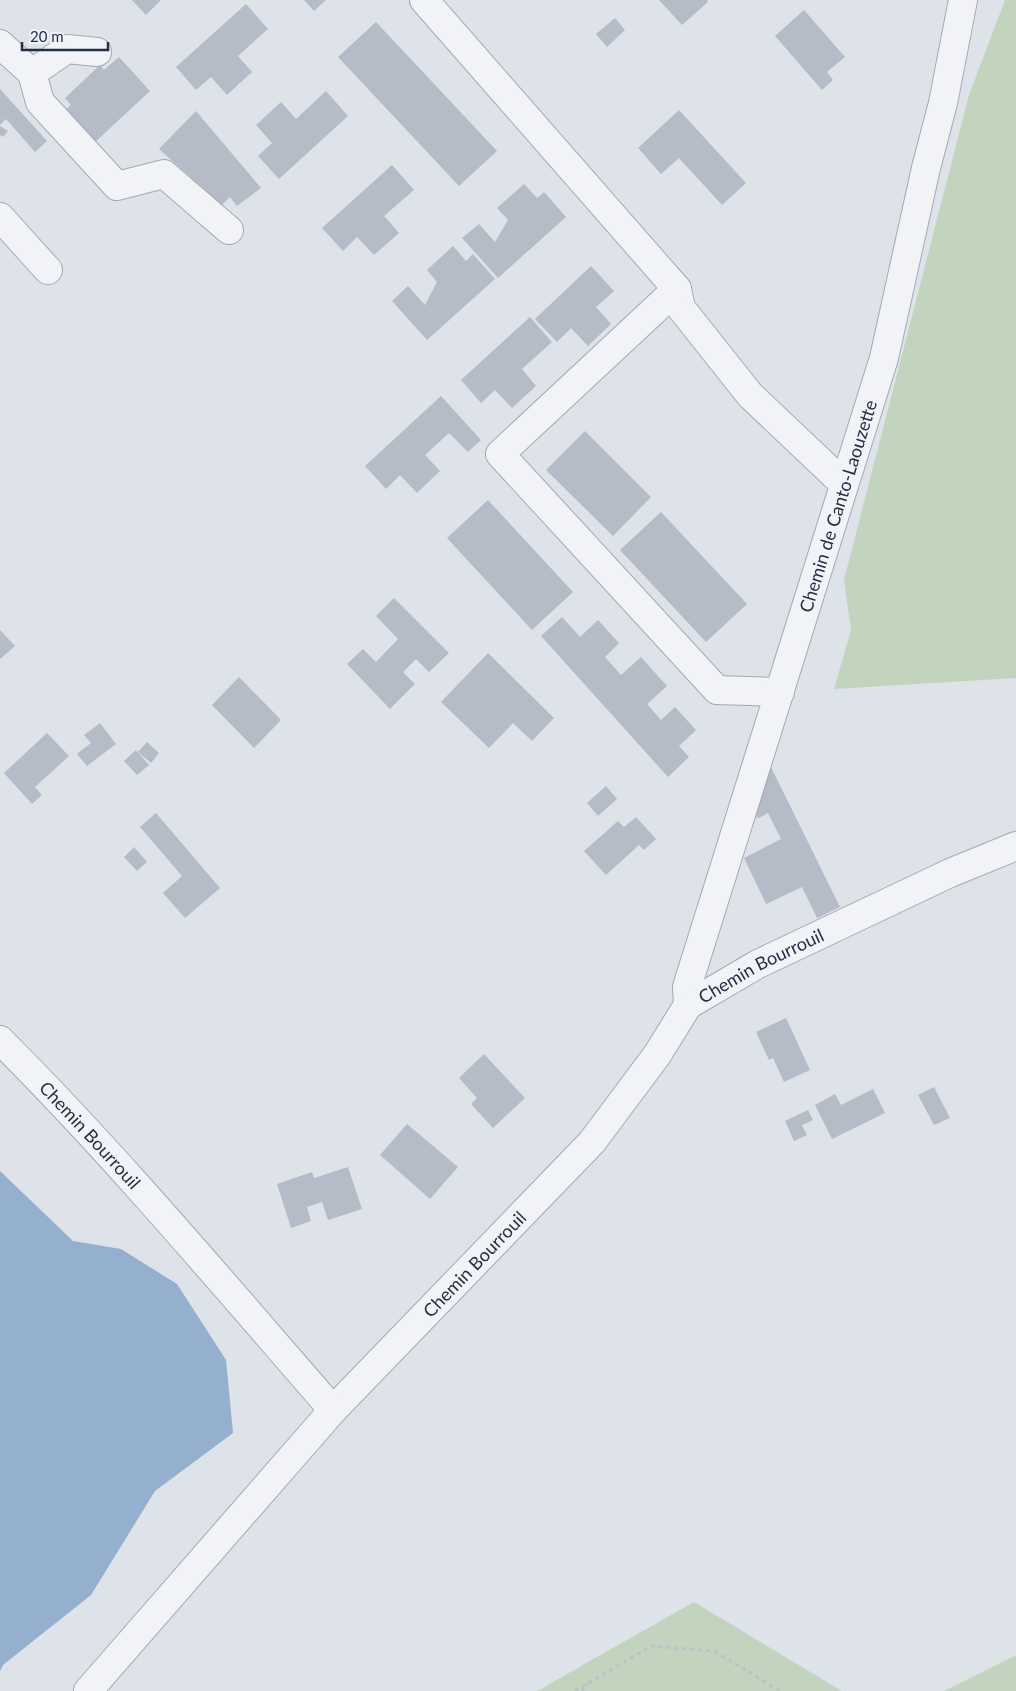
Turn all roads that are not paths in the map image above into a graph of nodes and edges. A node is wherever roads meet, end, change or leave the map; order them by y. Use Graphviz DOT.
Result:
graph roads {
  1 [pos="424,0"];
  2 [pos="963,0"];
  3 [pos="0,44"];
  4 [pos="97,52"];
  5 [pos="32,73"];
  6 [pos="0,217"];
  7 [pos="229,230"];
  8 [pos="48,270"];
  9 [pos="676,289"];
  10 [pos="844,484"];
  11 [pos="780,692"];
  12 [pos="1016,846"];
  13 [pos="688,1005"];
  14 [pos="0,1040"];
  15 [pos="333,1410"];
  16 [pos="88,1691"];
  1 -- 9 [label="street"];
  2 -- 10 [label="street, Chemin de Canto-Laouzette"];
  3 -- 5 [label="street"];
  4 -- 5 [label="street"];
  5 -- 7 [label="street"];
  6 -- 8 [label="street"];
  9 -- 10 [label="street"];
  9 -- 11 [label="street"];
  10 -- 11 [label="street, Chemin de Canto-Laouzette"];
  11 -- 13 [label="street, Chemin de Canto-Laouzette"];
  12 -- 13 [label="street, Chemin Bourrouil"];
  13 -- 15 [label="street, Chemin Bourrouil"];
  14 -- 15 [label="street, Chemin Bourrouil"];
  15 -- 16 [label="street"];
}
